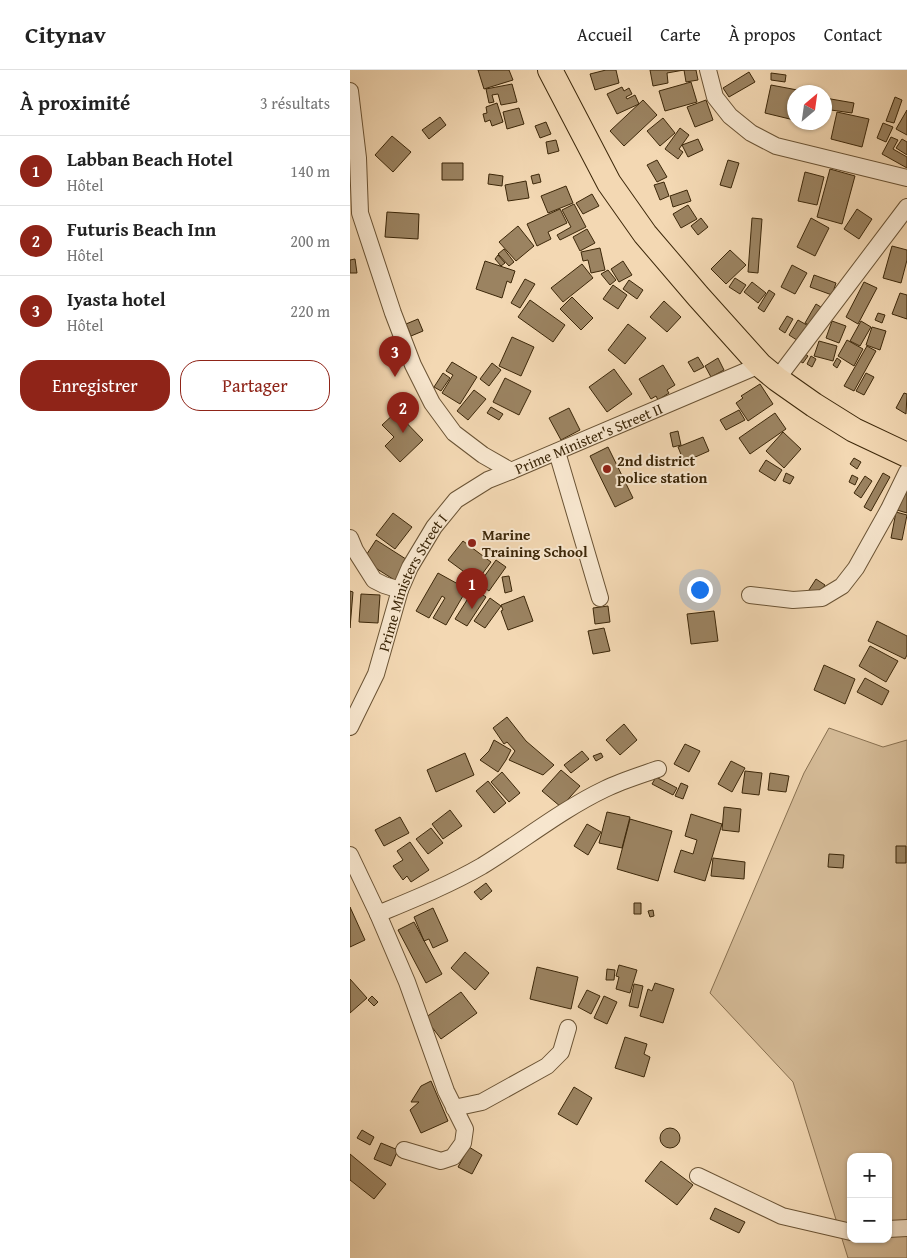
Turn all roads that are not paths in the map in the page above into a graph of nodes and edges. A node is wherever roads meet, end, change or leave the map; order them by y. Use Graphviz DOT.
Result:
graph roads {
  1 [pos="551,70"];
  2 [pos="708,70"];
  3 [pos="350,91"];
  4 [pos="907,178"];
  5 [pos="907,207"];
  6 [pos="355,213"];
  7 [pos="769,372"];
  8 [pos="557,452"];
  9 [pos="907,455"];
  10 [pos="511,471"];
  11 [pos="907,472"];
  12 [pos="350,538"];
  13 [pos="400,590"];
  14 [pos="750,595"];
  15 [pos="600,598"];
  16 [pos="350,727"];
  17 [pos="658,769"];
  18 [pos="352,865"];
  19 [pos="378,914"];
  20 [pos="568,1028"];
  21 [pos="454,1108"];
  22 [pos="404,1150"];
  23 [pos="698,1176"];
  24 [pos="907,1228"];
  25 [pos="892,1229"];
  26 [pos="847,1231"];
  1 -- 7 [label="highway"];
  2 -- 4 [label="street"];
  3 -- 6 [label="street, Prime Minister's Street II"];
  5 -- 7 [label="street"];
  6 -- 10 [label="street, Prime Minister's Street II"];
  7 -- 8 [label="street, Prime Minister's Street II"];
  7 -- 9 [label="highway"];
  8 -- 10 [label="street, Prime Minister's Street II"];
  8 -- 15 [label="street"];
  10 -- 13 [label="street, Prime Ministers Street I"];
  11 -- 14 [label="street"];
  12 -- 13 [label="street"];
  13 -- 16 [label="street, Prime Ministers Street I"];
  17 -- 19 [label="street"];
  18 -- 19 [label="street"];
  19 -- 21 [label="street"];
  20 -- 21 [label="street"];
  21 -- 22 [label="street"];
  23 -- 26 [label="street"];
  24 -- 25 [label="street"];
}
